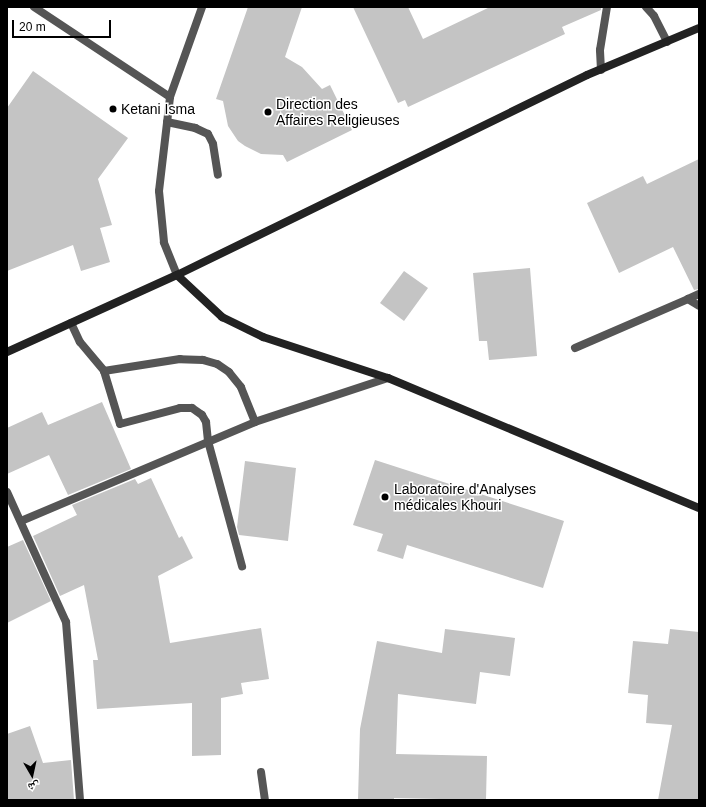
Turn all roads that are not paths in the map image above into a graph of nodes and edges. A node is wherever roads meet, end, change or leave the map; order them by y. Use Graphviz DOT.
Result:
graph roads {
  1 [pos="34,7"];
  2 [pos="202,7"];
  3 [pos="607,7"];
  4 [pos="646,7"];
  5 [pos="699,28"];
  6 [pos="667,42"];
  7 [pos="601,70"];
  8 [pos="170,97"];
  9 [pos="167,122"];
  10 [pos="218,175"];
  11 [pos="177,275"];
  12 [pos="699,294"];
  13 [pos="688,299"];
  14 [pos="699,306"];
  15 [pos="71,323"];
  16 [pos="575,348"];
  17 [pos="7,352"];
  18 [pos="104,371"];
  19 [pos="388,378"];
  20 [pos="255,422"];
  21 [pos="208,441"];
  22 [pos="7,492"];
  23 [pos="699,508"];
  24 [pos="20,521"];
  25 [pos="242,566"];
  26 [pos="261,772"];
  27 [pos="80,800"];
  28 [pos="265,800"];
  1 -- 8 [label="street"];
  2 -- 8 [label="street"];
  3 -- 7 [label="street"];
  4 -- 6 [label="street"];
  5 -- 6 [label="main road"];
  6 -- 7 [label="main road"];
  7 -- 11 [label="main road"];
  8 -- 9 [label="street"];
  9 -- 10 [label="street"];
  9 -- 11 [label="street"];
  11 -- 15 [label="main road"];
  11 -- 19 [label="main road"];
  12 -- 13 [label="street"];
  13 -- 14 [label="street"];
  13 -- 16 [label="street"];
  15 -- 17 [label="main road"];
  15 -- 18 [label="street"];
  18 -- 20 [label="street"];
  18 -- 21 [label="street"];
  19 -- 20 [label="street"];
  19 -- 23 [label="main road"];
  20 -- 21 [label="street"];
  21 -- 24 [label="street"];
  21 -- 25 [label="street"];
  22 -- 24 [label="street"];
  24 -- 27 [label="street"];
  26 -- 28 [label="street"];
}
